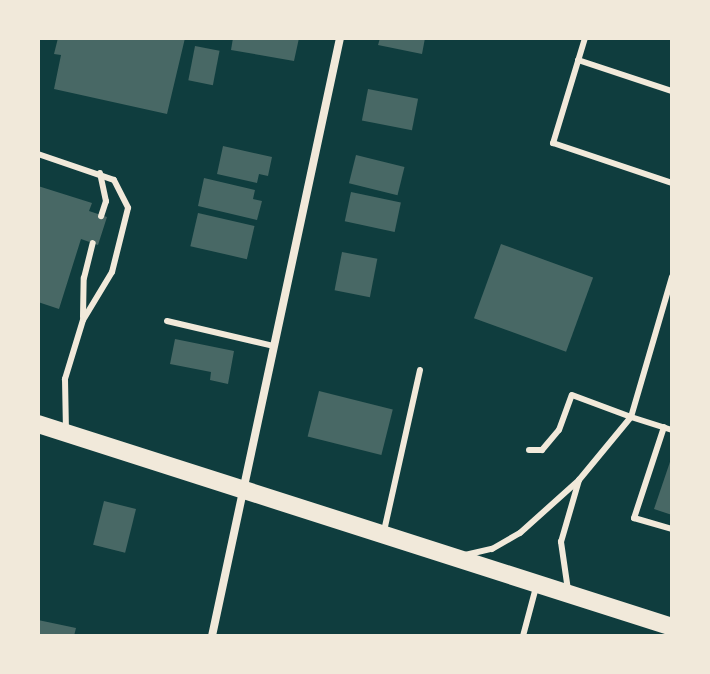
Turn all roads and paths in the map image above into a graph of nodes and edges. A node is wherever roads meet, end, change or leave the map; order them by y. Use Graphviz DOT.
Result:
graph roads {
  1 [pos="340,38"];
  2 [pos="585,38"];
  3 [pos="578,60"];
  4 [pos="672,91"];
  5 [pos="38,154"];
  6 [pos="99,172"];
  7 [pos="672,183"];
  8 [pos="101,216"];
  9 [pos="93,243"];
  10 [pos="672,277"];
  11 [pos="83,320"];
  12 [pos="167,321"];
  13 [pos="274,346"];
  14 [pos="420,370"];
  15 [pos="631,417"];
  16 [pos="38,424"];
  17 [pos="664,427"];
  18 [pos="672,430"];
  19 [pos="66,434"];
  20 [pos="529,450"];
  21 [pos="579,480"];
  22 [pos="243,490"];
  23 [pos="672,529"];
  24 [pos="383,534"];
  25 [pos="455,557"];
  26 [pos="537,583"];
  27 [pos="569,594"];
  28 [pos="672,627"];
  29 [pos="212,636"];
  30 [pos="523,636"];
  1 -- 13 [label="street"];
  2 -- 3 [label="lane"];
  3 -- 4 [label="lane"];
  3 -- 7 [label="lane"];
  5 -- 6 [label="lane"];
  6 -- 8 [label="lane"];
  6 -- 11 [label="lane"];
  9 -- 11 [label="lane"];
  10 -- 15 [label="lane"];
  11 -- 19 [label="lane"];
  12 -- 13 [label="lane"];
  13 -- 22 [label="street"];
  14 -- 24 [label="lane"];
  15 -- 17 [label="lane"];
  15 -- 20 [label="lane"];
  15 -- 21 [label="lane"];
  16 -- 19 [label="main road"];
  17 -- 18 [label="lane"];
  17 -- 23 [label="lane"];
  19 -- 22 [label="main road"];
  21 -- 25 [label="lane"];
  21 -- 27 [label="lane"];
  22 -- 24 [label="main road"];
  22 -- 29 [label="street"];
  24 -- 25 [label="main road"];
  25 -- 26 [label="main road"];
  26 -- 27 [label="main road"];
  26 -- 30 [label="lane"];
  27 -- 28 [label="main road"];
}
